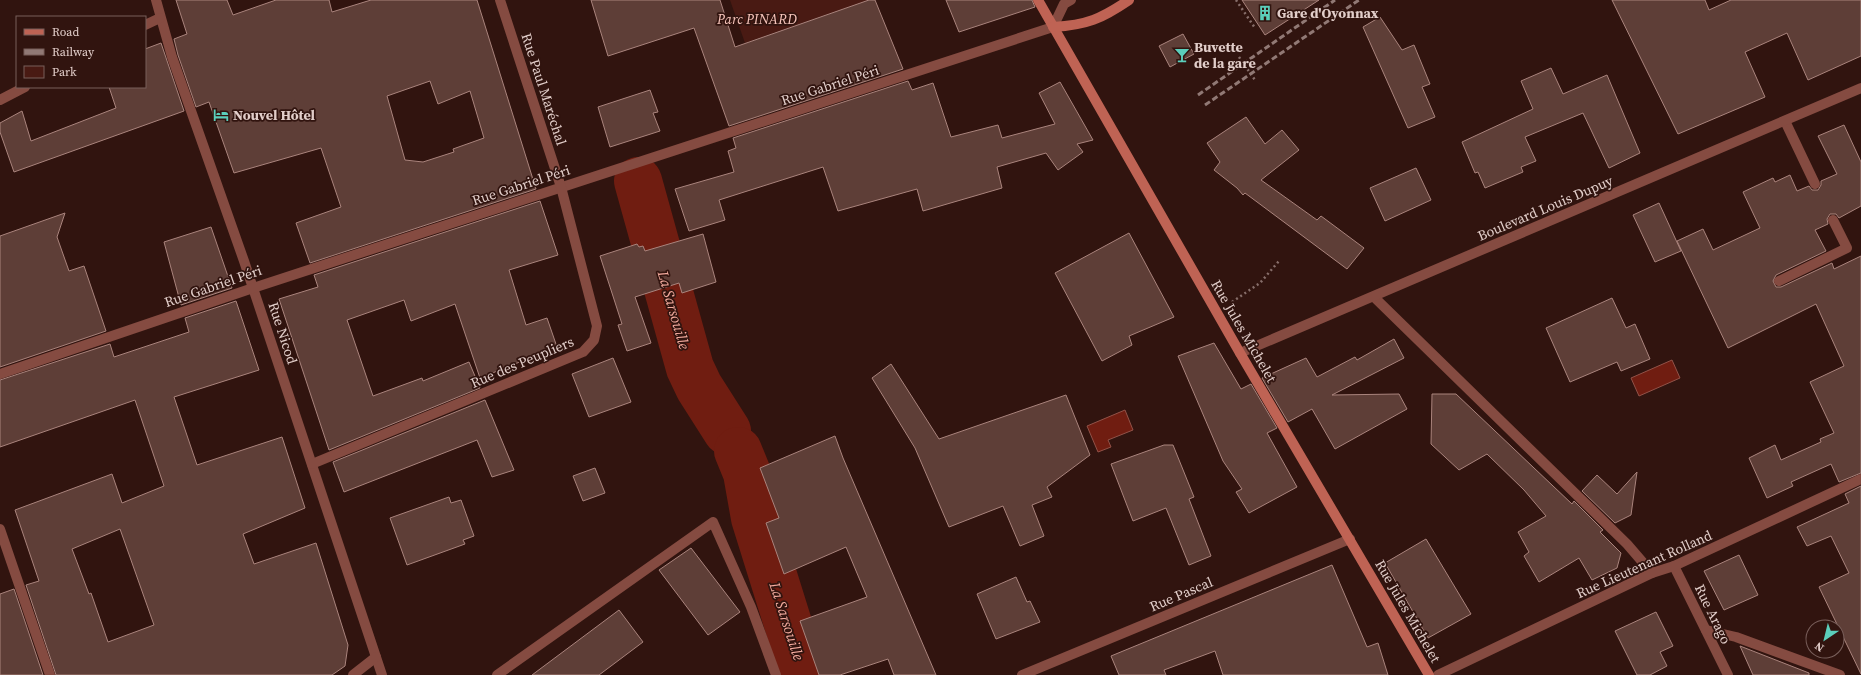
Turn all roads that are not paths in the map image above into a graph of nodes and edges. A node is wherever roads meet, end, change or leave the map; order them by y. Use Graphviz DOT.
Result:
graph roads {
  1 [pos="156,0"];
  2 [pos="500,0"];
  3 [pos="1038,0"];
  4 [pos="1129,0"];
  5 [pos="1066,1"];
  6 [pos="160,18"];
  7 [pos="146,25"];
  8 [pos="1053,27"];
  9 [pos="23,88"];
  10 [pos="1861,88"];
  11 [pos="0,100"];
  12 [pos="1785,121"];
  13 [pos="1815,184"];
  14 [pos="561,187"];
  15 [pos="1833,220"];
  16 [pos="1779,281"];
  17 [pos="253,288"];
  18 [pos="1374,297"];
  19 [pos="1240,353"];
  20 [pos="0,374"];
  21 [pos="312,464"];
  22 [pos="1861,479"];
  23 [pos="0,529"];
  24 [pos="1350,539"];
  25 [pos="1674,566"];
  26 [pos="1652,573"];
  27 [pos="1706,630"];
  28 [pos="376,657"];
  29 [pos="50,675"];
  30 [pos="353,675"];
  31 [pos="382,675"];
  32 [pos="497,675"];
  33 [pos="776,675"];
  34 [pos="1022,675"];
  35 [pos="1429,675"];
  36 [pos="1438,675"];
  37 [pos="1728,675"];
  38 [pos="1840,675"];
  1 -- 6 [label="street, Rue Nicod"];
  2 -- 14 [label="street, Rue Paul Maréchal"];
  3 -- 8 [label="main road, Rue Jules Michelet"];
  4 -- 8 [label="main road"];
  5 -- 8 [label="street"];
  6 -- 7 [label="street"];
  6 -- 17 [label="street, Rue Nicod"];
  8 -- 14 [label="street, Rue Gabriel Péri"];
  8 -- 19 [label="main road, Rue Jules Michelet"];
  9 -- 11 [label="street"];
  10 -- 12 [label="street, Boulevard Louis Dupuy"];
  12 -- 13 [label="street"];
  12 -- 18 [label="street, Boulevard Louis Dupuy"];
  14 -- 17 [label="street, Rue Gabriel Péri"];
  14 -- 21 [label="street, Rue des Peupliers"];
  15 -- 16 [label="street"];
  17 -- 20 [label="street, Rue Gabriel Péri"];
  17 -- 21 [label="street, Rue Nicod"];
  18 -- 19 [label="street, Boulevard Louis Dupuy"];
  18 -- 26 [label="street"];
  19 -- 24 [label="main road, Rue Jules Michelet"];
  21 -- 28 [label="street, Rue Nicod"];
  22 -- 25 [label="street, Rue Lieutenant Rolland"];
  23 -- 29 [label="street"];
  24 -- 34 [label="street, Rue Pascal"];
  24 -- 35 [label="main road, Rue Jules Michelet"];
  25 -- 26 [label="street, Rue Lieutenant Rolland"];
  25 -- 27 [label="street, Rue Arago"];
  26 -- 36 [label="street, Rue Lieutenant Rolland"];
  27 -- 37 [label="street, Rue Arago"];
  27 -- 38 [label="street"];
  28 -- 30 [label="street"];
  28 -- 31 [label="street, Rue Nicod"];
  32 -- 33 [label="street"];
}
